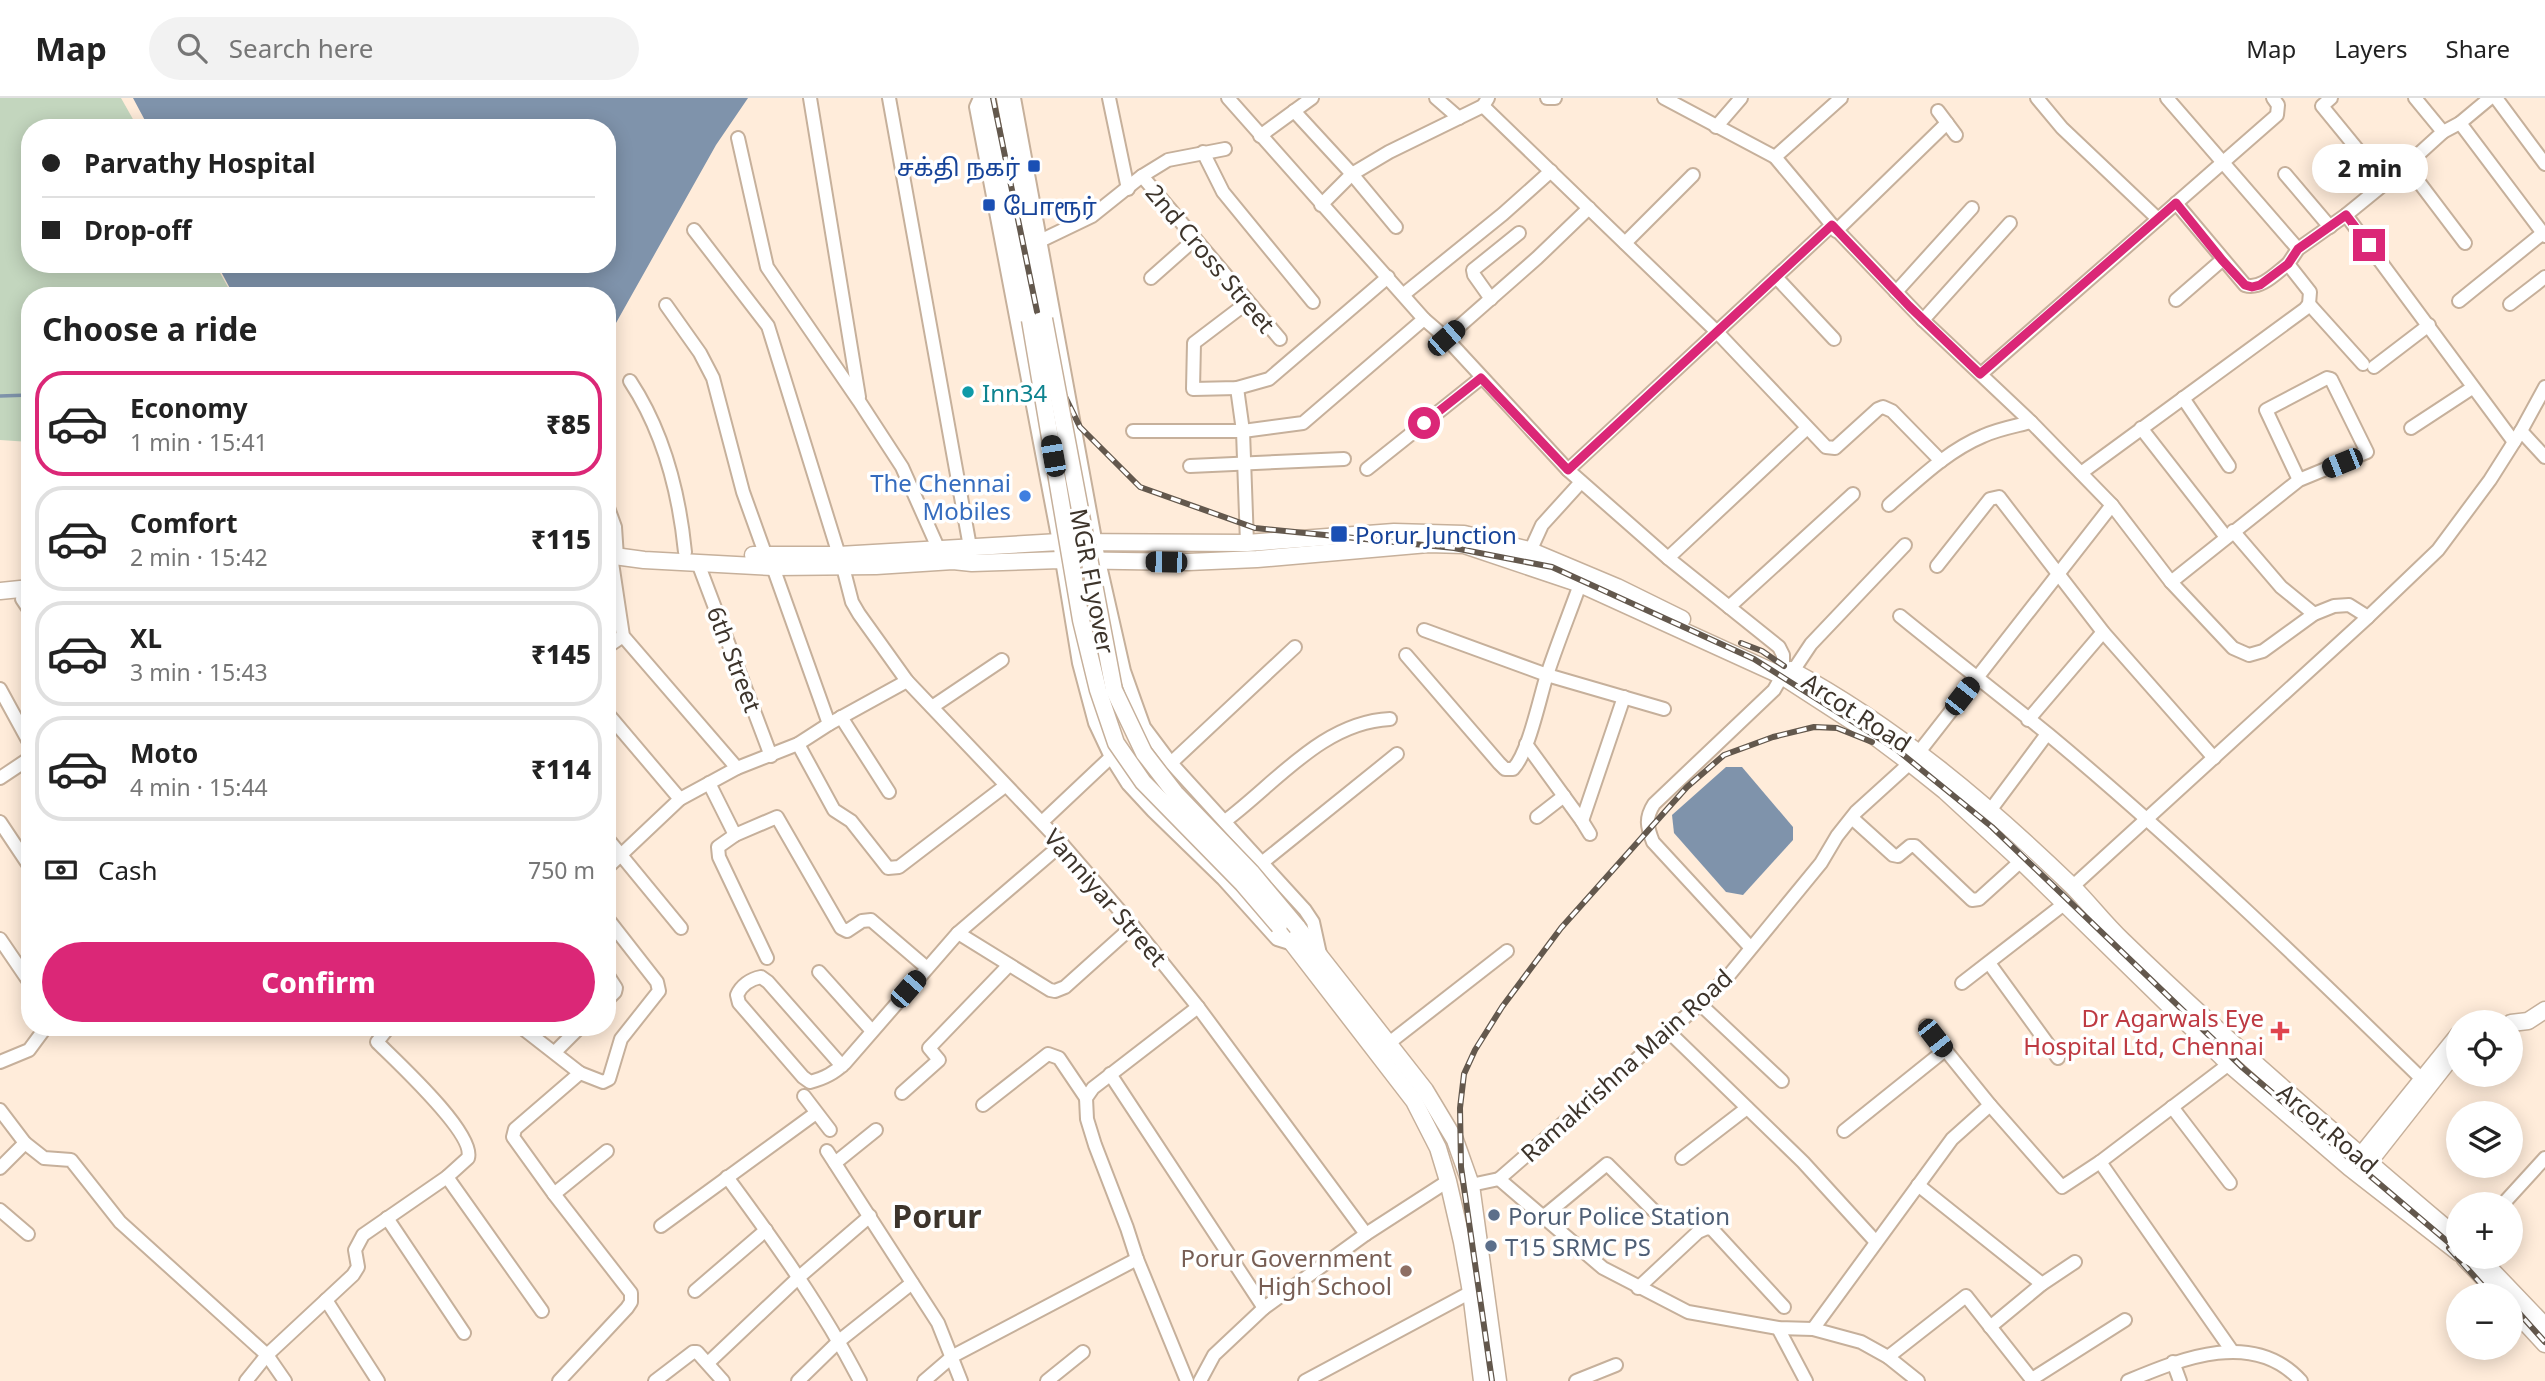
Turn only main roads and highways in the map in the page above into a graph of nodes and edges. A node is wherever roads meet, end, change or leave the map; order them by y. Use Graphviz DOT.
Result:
graph roads {
  1 [pos="997,106"];
  2 [pos="1079,452"];
  3 [pos="1042,457"];
  4 [pos="616,552"];
  5 [pos="616,553"];
  6 [pos="1527,557"];
  7 [pos="769,561"];
  8 [pos="841,561"];
  9 [pos="0,591"];
  10 [pos="21,597"];
  11 [pos="21,600"];
  12 [pos="0,601"];
  13 [pos="1914,758"];
  14 [pos="2545,1010"];
  15 [pos="2523,1022"];
  16 [pos="2545,1023"];
  17 [pos="2523,1032"];
  18 [pos="2446,1052"];
  19 [pos="2446,1062"];
  20 [pos="2425,1082"];
  21 [pos="2359,1166"];
  22 [pos="2446,1230"];
  23 [pos="2446,1243"];
  24 [pos="2474,1269"];
  25 [pos="2490,1269"];
  26 [pos="2488,1283"];
  27 [pos="2523,1320"];
  28 [pos="2544,1322"];
  29 [pos="2545,1343"];
  30 [pos="1486,1370"];
  31 [pos="1498,1381"];
  1 -- 30 [label="main road, MGR FLyover, bridge"];
  1 -- 30 [label="main road, MGR FLyover, bridge"];
  2 -- 3 [label="main road"];
  4 -- 7 [label="main road"];
  5 -- 7 [label="main road"];
  6 -- 8 [label="main road, Arcot Road"];
  6 -- 8 [label="main road, Arcot Road"];
  6 -- 13 [label="main road, Arcot Road"];
  7 -- 8 [label="main road"];
  9 -- 10 [label="main road"];
  11 -- 12 [label="main road"];
  13 -- 21 [label="main road, Arcot Road"];
  13 -- 21 [label="main road, Arcot Road"];
  14 -- 15 [label="main road"];
  16 -- 17 [label="main road"];
  18 -- 20 [label="main road"];
  19 -- 20 [label="main road"];
  20 -- 21 [label="main road"];
  21 -- 22 [label="main road, Arcot Road"];
  21 -- 23 [label="main road, Arcot Road"];
  24 -- 26 [label="main road, Arcot Road"];
  25 -- 28 [label="main road"];
  27 -- 29 [label="main road"];
  30 -- 31 [label="main road"];
}
